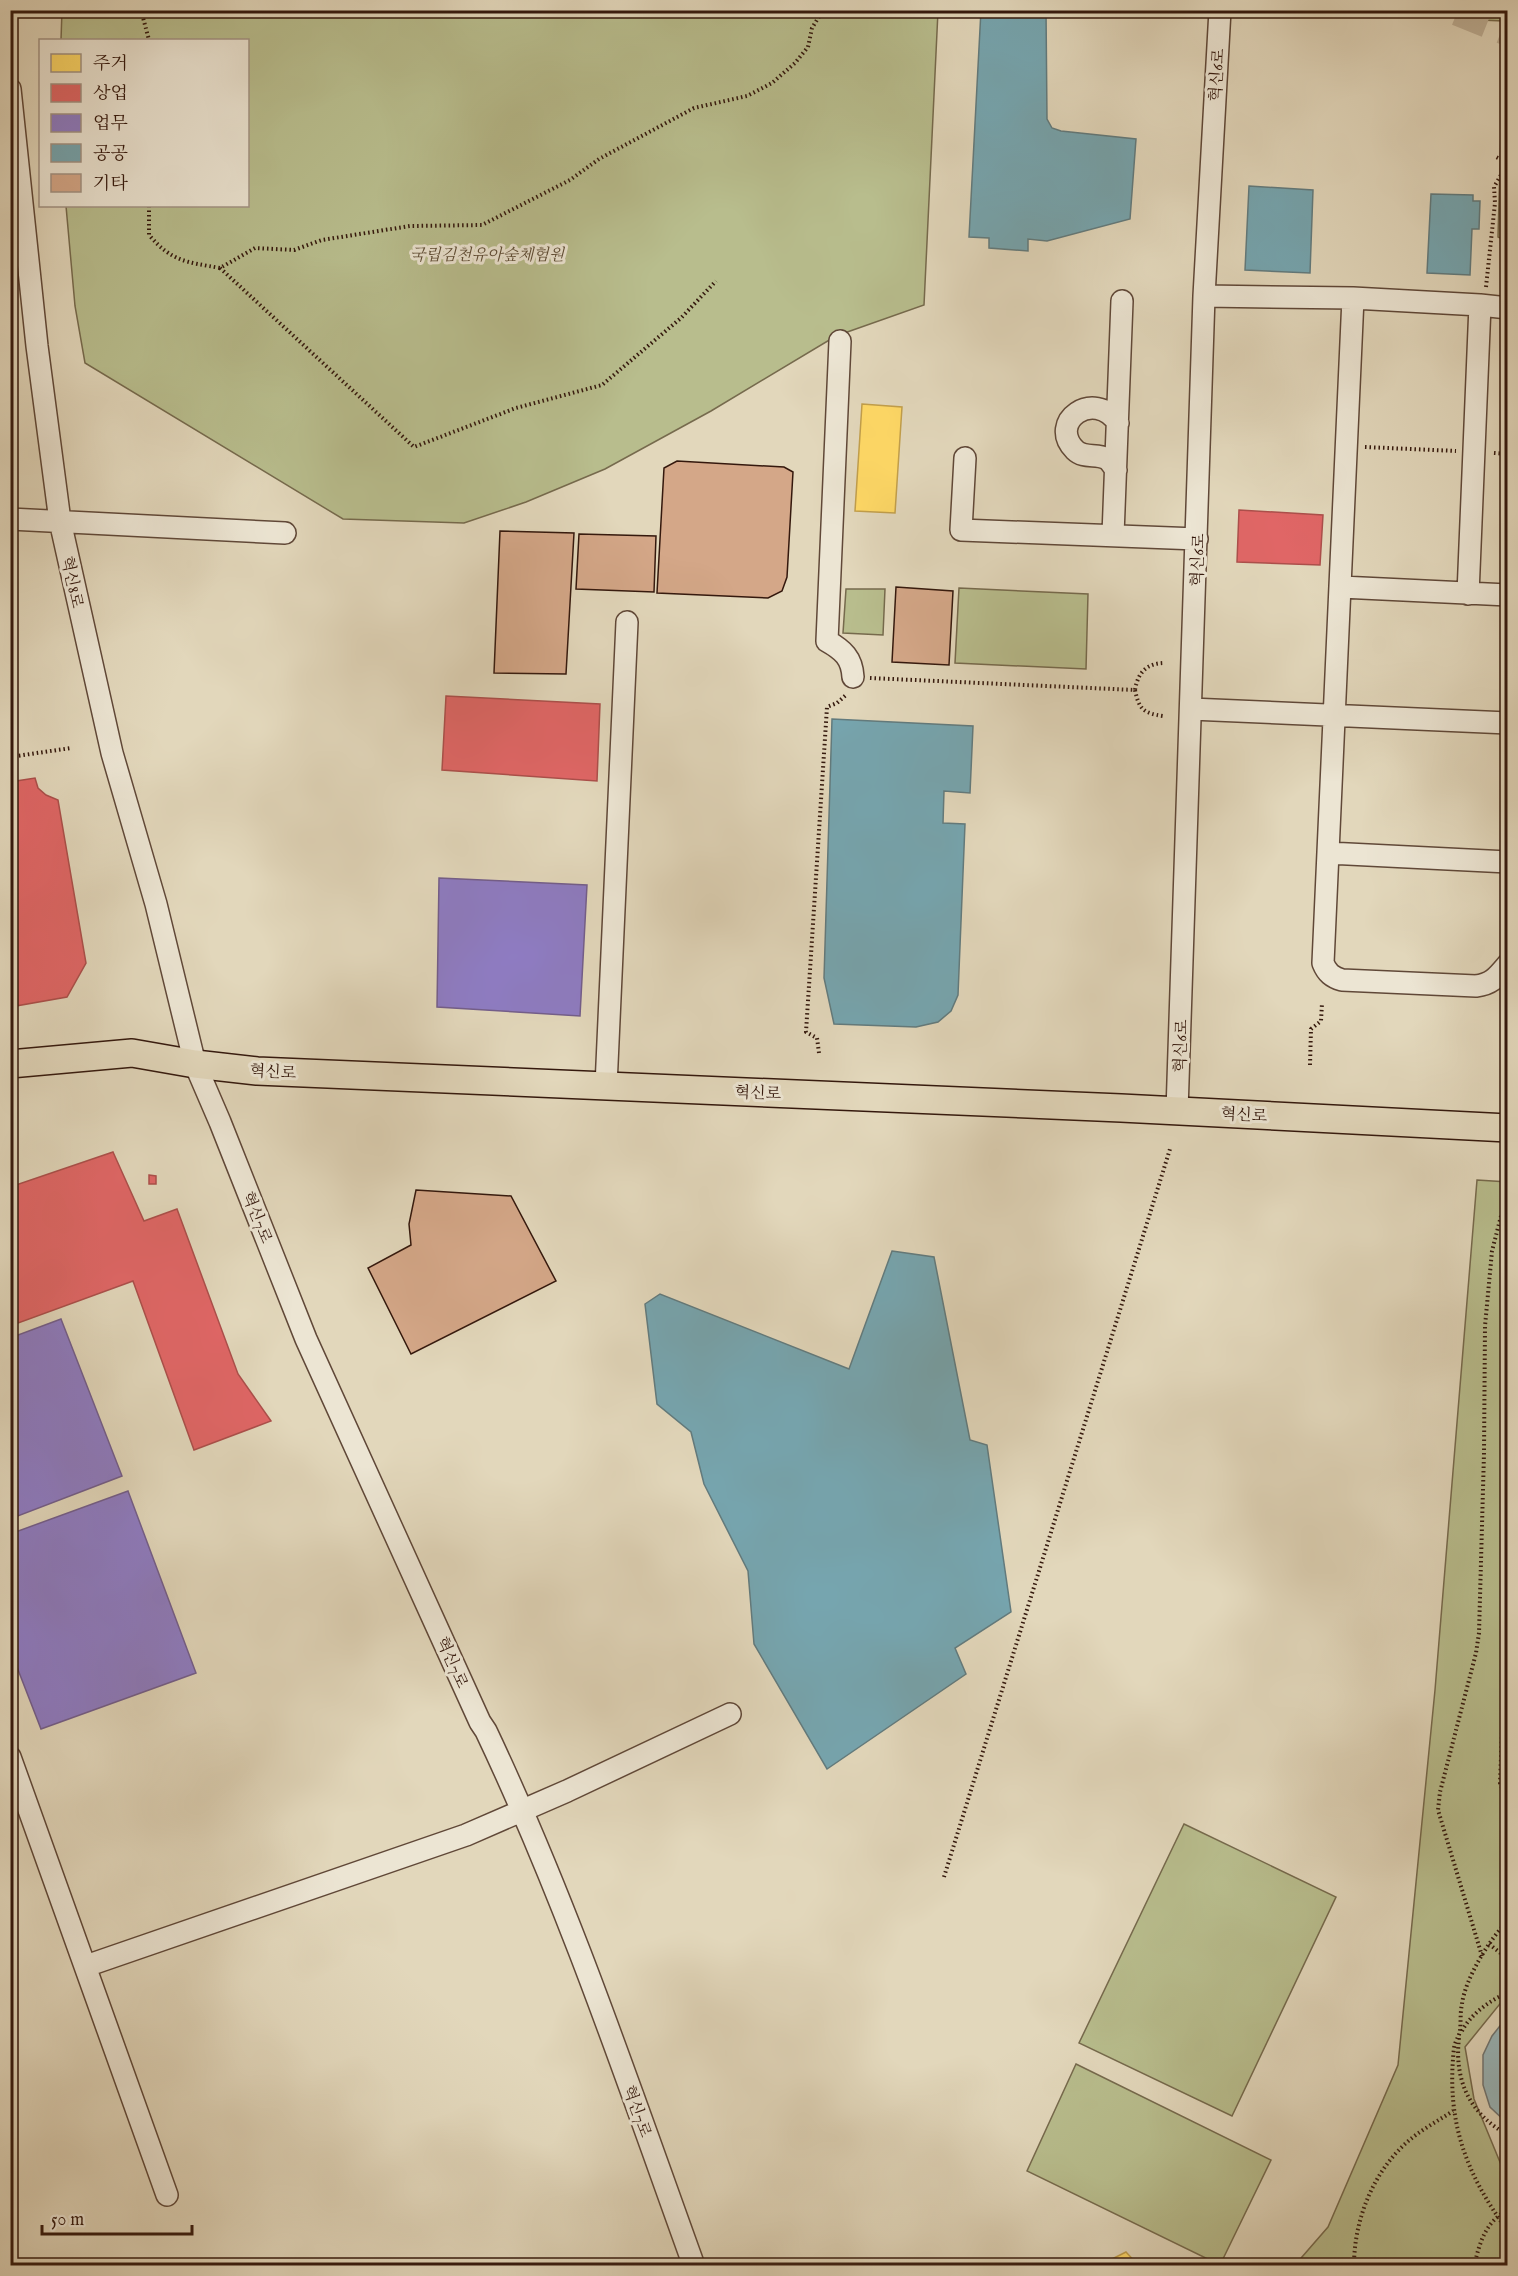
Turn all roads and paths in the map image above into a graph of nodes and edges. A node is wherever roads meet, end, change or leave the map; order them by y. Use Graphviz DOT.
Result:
graph roads {
  1 [pos="141,10"];
  2 [pos="823,10"];
  3 [pos="1220,10"];
  4 [pos="149,39"];
  5 [pos="10,89"];
  6 [pos="1494,156"];
  7 [pos="149,207"];
  8 [pos="220,268"];
  9 [pos="716,281"];
  10 [pos="1204,296"];
  11 [pos="1353,298"];
  12 [pos="1483,298"];
  13 [pos="1122,301"];
  14 [pos="1508,309"];
  15 [pos="840,341"];
  16 [pos="1118,423"];
  17 [pos="1358,447"];
  18 [pos="1458,451"];
  19 [pos="1490,453"];
  20 [pos="1508,454"];
  21 [pos="964,458"];
  22 [pos="1116,470"];
  23 [pos="10,519"];
  24 [pos="60,521"];
  25 [pos="285,533"];
  26 [pos="1113,535"];
  27 [pos="1197,539"];
  28 [pos="1341,587"];
  29 [pos="1468,594"];
  30 [pos="1508,596"];
  31 [pos="627,622"];
  32 [pos="1165,663"];
  33 [pos="853,677"];
  34 [pos="1135,690"];
  35 [pos="1191,709"];
  36 [pos="1335,715"];
  37 [pos="1163,716"];
  38 [pos="1508,723"];
  39 [pos="71,748"];
  40 [pos="10,757"];
  41 [pos="1328,853"];
  42 [pos="1508,862"];
  43 [pos="1508,964"];
  44 [pos="1322,1002"];
  45 [pos="819,1053"];
  46 [pos="10,1064"];
  47 [pos="195,1064"];
  48 [pos="1310,1065"];
  49 [pos="606,1086"];
  50 [pos="1177,1110"];
  51 [pos="1508,1128"];
  52 [pos="1170,1149"];
  53 [pos="1508,1189"];
  54 [pos="1508,1580"];
  55 [pos="730,1713"];
  56 [pos="10,1757"];
  57 [pos="1508,1803"];
  58 [pos="524,1809"];
  59 [pos="944,1877"];
  60 [pos="1508,1921"];
  61 [pos="1489,1944"];
  62 [pos="1482,1956"];
  63 [pos="1508,1959"];
  64 [pos="86,1966"];
  65 [pos="1508,1993"];
  66 [pos="1460,2035"];
  67 [pos="1453,2110"];
  68 [pos="1508,2135"];
  69 [pos="167,2195"];
  70 [pos="1508,2210"];
  71 [pos="1497,2216"];
  72 [pos="1508,2231"];
  73 [pos="694,2265"];
  74 [pos="1354,2265"];
  75 [pos="1473,2265"];
  1 -- 4 [label="path"];
  2 -- 8 [label="path"];
  3 -- 10 [label="street, 혁신6로"];
  5 -- 24 [label="street, 혁신8로"];
  6 -- 12 [label="path"];
  7 -- 8 [label="path"];
  8 -- 9 [label="path"];
  10 -- 11 [label="street"];
  10 -- 27 [label="street, 혁신6로"];
  11 -- 12 [label="street"];
  11 -- 28 [label="street"];
  12 -- 14 [label="street"];
  12 -- 29 [label="street"];
  13 -- 16 [label="street"];
  15 -- 33 [label="street"];
  16 -- 22 [label="street"];
  16 -- 22 [label="street"];
  17 -- 18 [label="path"];
  19 -- 20 [label="path"];
  21 -- 26 [label="street"];
  22 -- 26 [label="street"];
  23 -- 24 [label="street"];
  24 -- 25 [label="street"];
  24 -- 47 [label="street, 혁신8로"];
  26 -- 27 [label="street"];
  27 -- 35 [label="street, 혁신6로"];
  28 -- 29 [label="street"];
  28 -- 36 [label="street"];
  29 -- 30 [label="street"];
  31 -- 49 [label="street"];
  32 -- 34 [label="path"];
  33 -- 34 [label="path"];
  33 -- 45 [label="path"];
  34 -- 37 [label="path"];
  35 -- 36 [label="street"];
  35 -- 50 [label="street, 혁신6로"];
  36 -- 38 [label="street"];
  36 -- 41 [label="street"];
  39 -- 40 [label="path"];
  41 -- 42 [label="street"];
  41 -- 43 [label="street"];
  44 -- 48 [label="path"];
  46 -- 47 [label="main road, 혁신로"];
  47 -- 49 [label="main road, 혁신로"];
  47 -- 58 [label="street, 혁신7로"];
  49 -- 50 [label="main road, 혁신로"];
  50 -- 51 [label="main road, 혁신로"];
  52 -- 59 [label="path"];
  53 -- 62 [label="path"];
  54 -- 57 [label="path"];
  55 -- 58 [label="street"];
  56 -- 64 [label="street"];
  58 -- 64 [label="street"];
  58 -- 73 [label="street, 혁신7로"];
  60 -- 61 [label="path"];
  61 -- 62 [label="path"];
  61 -- 63 [label="path"];
  62 -- 66 [label="path"];
  64 -- 69 [label="street"];
  65 -- 66 [label="path"];
  66 -- 67 [label="path"];
  66 -- 68 [label="path"];
  67 -- 71 [label="path"];
  67 -- 74 [label="path"];
  70 -- 71 [label="path"];
  71 -- 72 [label="path"];
  71 -- 75 [label="path"];
}
